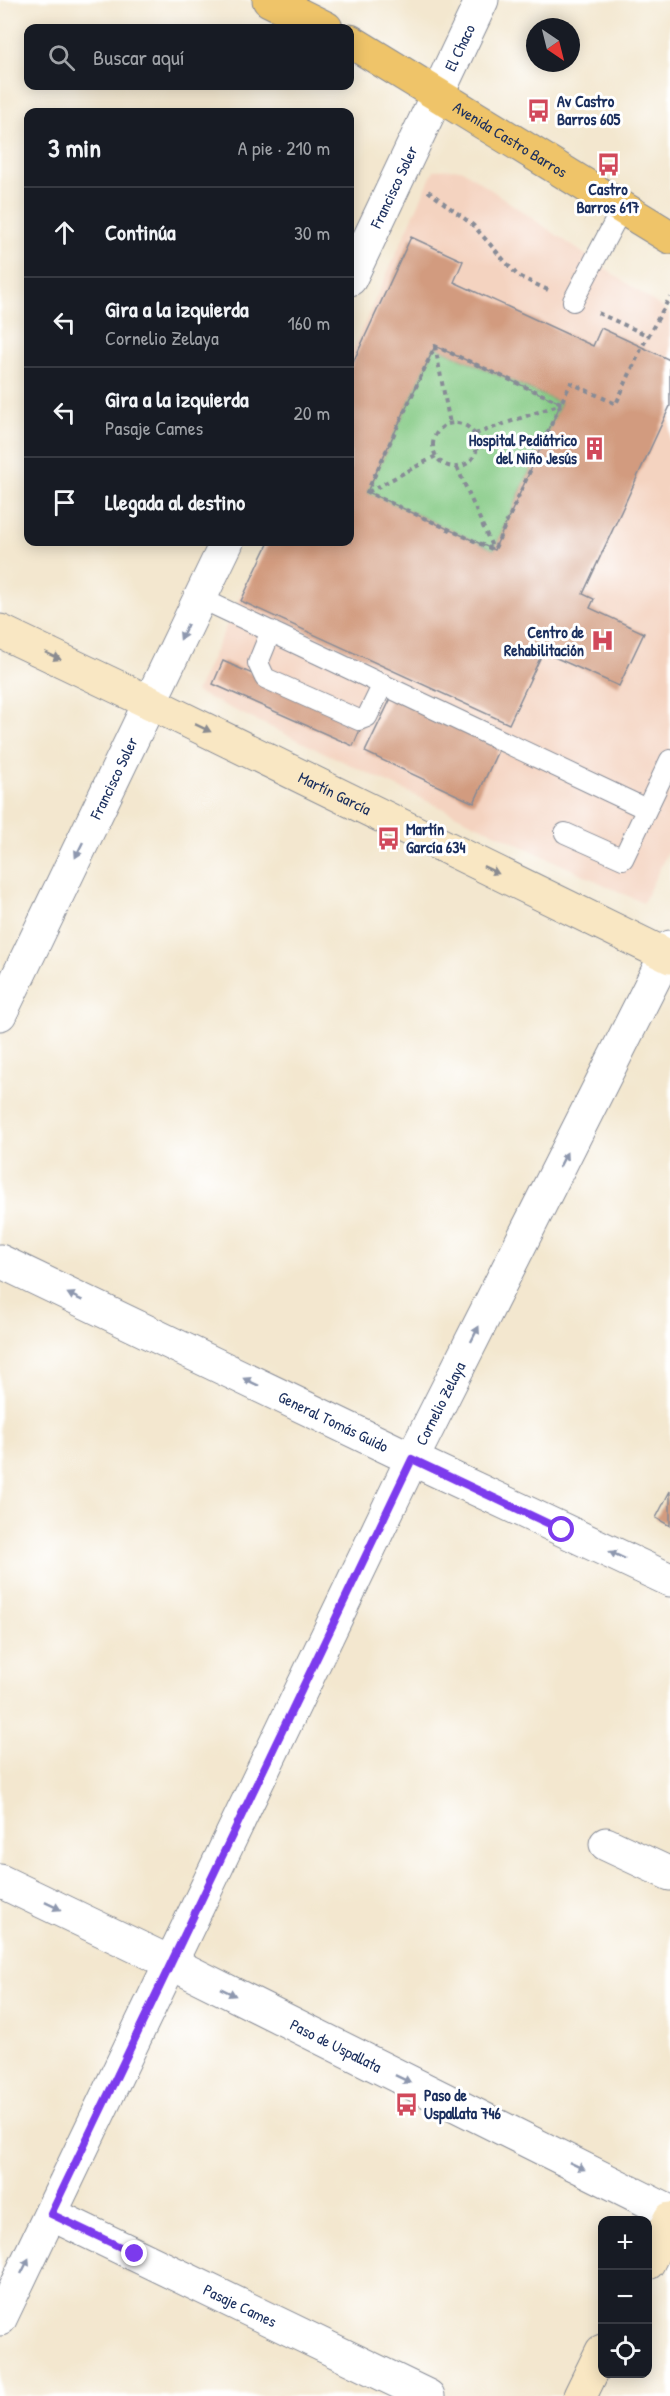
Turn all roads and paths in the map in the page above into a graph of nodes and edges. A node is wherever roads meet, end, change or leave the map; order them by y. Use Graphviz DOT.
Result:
graph roads {
  1 [pos="269,0"];
  2 [pos="482,0"];
  3 [pos="318,24"];
  4 [pos="354,43"];
  5 [pos="436,94"];
  6 [pos="397,177"];
  7 [pos="622,208"];
  8 [pos="670,237"];
  9 [pos="354,270"];
  10 [pos="670,297"];
  11 [pos="573,301"];
  12 [pos="649,336"];
  13 [pos="435,346"];
  14 [pos="561,403"];
  15 [pos="450,424"];
  16 [pos="475,434"];
  17 [pos="436,456"];
  18 [pos="458,467"];
  19 [pos="367,492"];
  20 [pos="225,546"];
  21 [pos="494,550"];
  22 [pos="200,598"];
  23 [pos="271,631"];
  24 [pos="0,632"];
  25 [pos="383,684"];
  26 [pos="151,703"];
  27 [pos="670,760"];
  28 [pos="646,809"];
  29 [pos="566,833"];
  30 [pos="669,953"];
  31 [pos="0,1014"];
  32 [pos="0,1261"];
  33 [pos="412,1459"];
  34 [pos="670,1580"];
  35 [pos="606,1844"];
  36 [pos="670,1874"];
  37 [pos="0,1881"];
  38 [pos="171,1963"];
  39 [pos="670,2212"];
  40 [pos="51,2214"];
  41 [pos="670,2218"];
  42 [pos="652,2255"];
  43 [pos="0,2319"];
  44 [pos="598,2361"];
  45 [pos="428,2396"];
  46 [pos="580,2396"];
  1 -- 3 [label="main road"];
  2 -- 5 [label="street, El Chaco"];
  4 -- 5 [label="main road, Avenida Castro Barros"];
  5 -- 6 [label="street, Francisco Soler"];
  5 -- 7 [label="main road, Avenida Castro Barros"];
  6 -- 9 [label="street, Francisco Soler"];
  6 -- 11 [label="path"];
  7 -- 8 [label="main road, Avenida Castro Barros"];
  7 -- 11 [label="lane"];
  10 -- 12 [label="path"];
  11 -- 12 [label="path"];
  12 -- 14 [label="path"];
  13 -- 14 [label="path"];
  13 -- 15 [label="path"];
  13 -- 19 [label="path"];
  14 -- 16 [label="path"];
  14 -- 21 [label="path"];
  15 -- 16 [label="path"];
  15 -- 17 [label="path"];
  16 -- 18 [label="path"];
  17 -- 18 [label="path"];
  17 -- 19 [label="path"];
  18 -- 21 [label="path"];
  19 -- 21 [label="path"];
  20 -- 22 [label="street, Francisco Soler"];
  22 -- 23 [label="lane"];
  22 -- 26 [label="street, Francisco Soler, one-way"];
  23 -- 25 [label="lane"];
  23 -- 25 [label="lane"];
  24 -- 26 [label="main road, Martín García, one-way"];
  25 -- 28 [label="lane"];
  26 -- 30 [label="main road, Martín García, one-way"];
  26 -- 31 [label="street, Francisco Soler, one-way"];
  27 -- 28 [label="lane"];
  28 -- 29 [label="lane"];
  33 -- 30 [label="street, Cornelio Zelaya, one-way"];
  33 -- 32 [label="street, General Tomás Guido, one-way"];
  34 -- 33 [label="street, General Tomás Guido, one-way"];
  33 -- 38 [label="street, Cornelio Zelaya"];
  35 -- 36 [label="street"];
  37 -- 38 [label="street, Paso de Uspallata, one-way"];
  38 -- 39 [label="street, Paso de Uspallata, one-way"];
  38 -- 40 [label="street, Cornelio Zelaya"];
  43 -- 40 [label="street, Cornelio Zelaya, one-way"];
  40 -- 45 [label="street, Pasaje Cames"];
  41 -- 42 [label="main road"];
  44 -- 46 [label="main road"];
}
